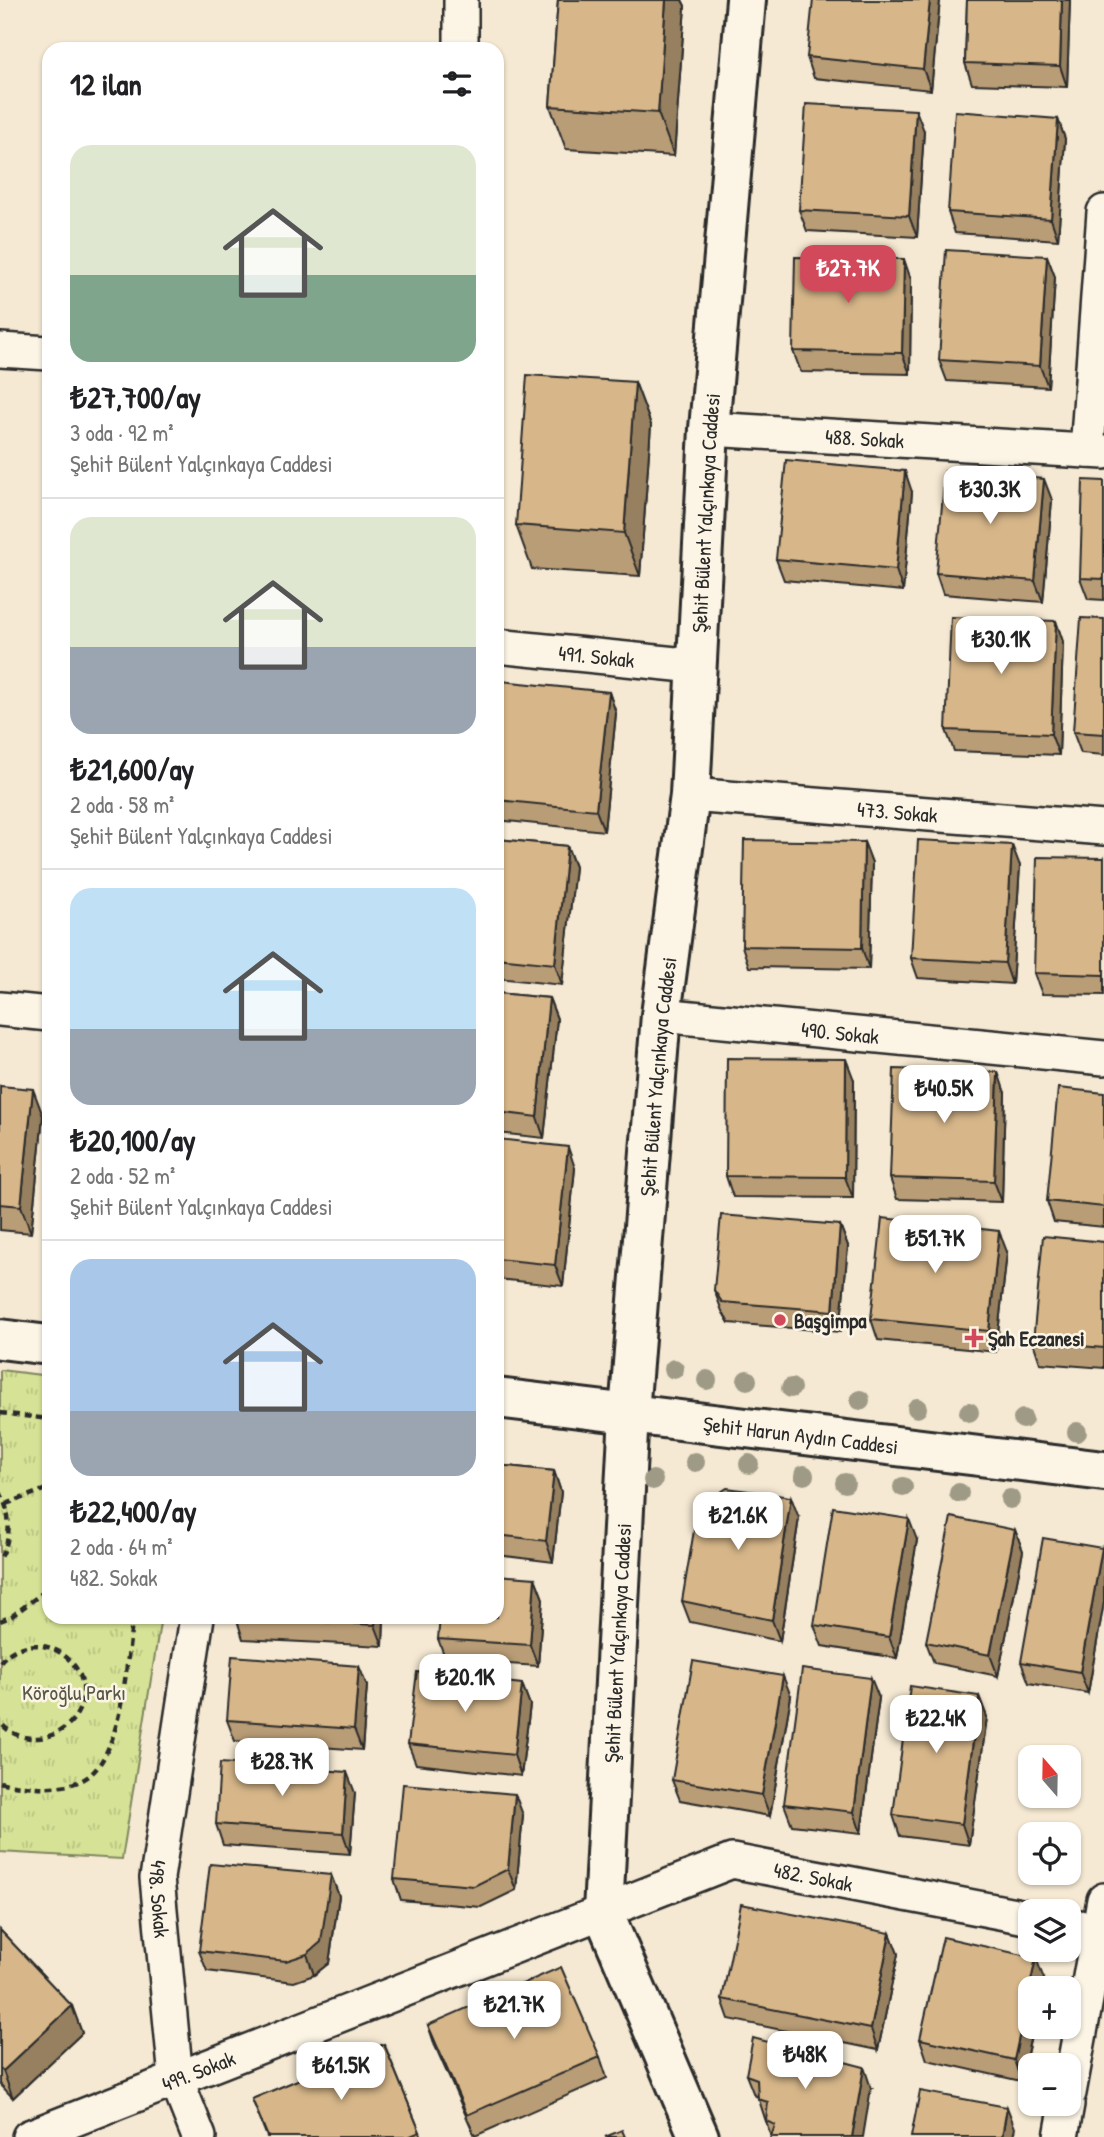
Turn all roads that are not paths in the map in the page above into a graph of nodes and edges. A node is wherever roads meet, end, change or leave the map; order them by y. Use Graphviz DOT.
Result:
graph roads {
  1 [pos="461,0"];
  2 [pos="746,0"];
  3 [pos="461,42"];
  4 [pos="1104,212"];
  5 [pos="0,350"];
  6 [pos="42,353"];
  7 [pos="709,429"];
  8 [pos="1096,451"];
  9 [pos="504,647"];
  10 [pos="696,666"];
  11 [pos="690,796"];
  12 [pos="1104,828"];
  13 [pos="0,1009"];
  14 [pos="42,1013"];
  15 [pos="661,1015"];
  16 [pos="1104,1058"];
  17 [pos="0,1339"];
  18 [pos="42,1344"];
  19 [pos="504,1399"];
  20 [pos="629,1413"];
  21 [pos="1104,1471"];
  22 [pos="196,1624"];
  23 [pos="603,1912"];
  24 [pos="1018,1916"];
  25 [pos="1094,1922"];
  26 [pos="1075,2053"];
  27 [pos="176,2079"];
  28 [pos="1065,2116"];
  29 [pos="29,2137"];
  30 [pos="199,2137"];
  31 [pos="699,2137"];
  32 [pos="1061,2137"];
  1 -- 3 [label="street"];
  2 -- 7 [label="street, Şehit Bülent Yalçınkaya Caddesi"];
  4 -- 8 [label="street"];
  5 -- 6 [label="street"];
  7 -- 8 [label="street, 488. Sokak"];
  7 -- 10 [label="street, Şehit Bülent Yalçınkaya Caddesi"];
  9 -- 10 [label="street, 491. Sokak"];
  10 -- 11 [label="street, Şehit Bülent Yalçınkaya Caddesi"];
  11 -- 12 [label="street, 473. Sokak"];
  11 -- 15 [label="street, Şehit Bülent Yalçınkaya Caddesi"];
  13 -- 14 [label="street"];
  15 -- 16 [label="street, 490. Sokak"];
  15 -- 20 [label="street, Şehit Bülent Yalçınkaya Caddesi"];
  17 -- 18 [label="street"];
  19 -- 20 [label="street, Şehit Harun Aydın Caddesi"];
  20 -- 21 [label="street, Şehit Harun Aydın Caddesi"];
  20 -- 23 [label="street, Şehit Bülent Yalçınkaya Caddesi"];
  22 -- 27 [label="street, 498. Sokak"];
  23 -- 24 [label="street, 482. Sokak"];
  23 -- 27 [label="street, 499. Sokak"];
  23 -- 31 [label="street, Şehit Bülent Yalçınkaya Caddesi"];
  25 -- 26 [label="street"];
  27 -- 29 [label="street, 499. Sokak"];
  27 -- 30 [label="street, 498. Sokak"];
  28 -- 32 [label="street"];
}
